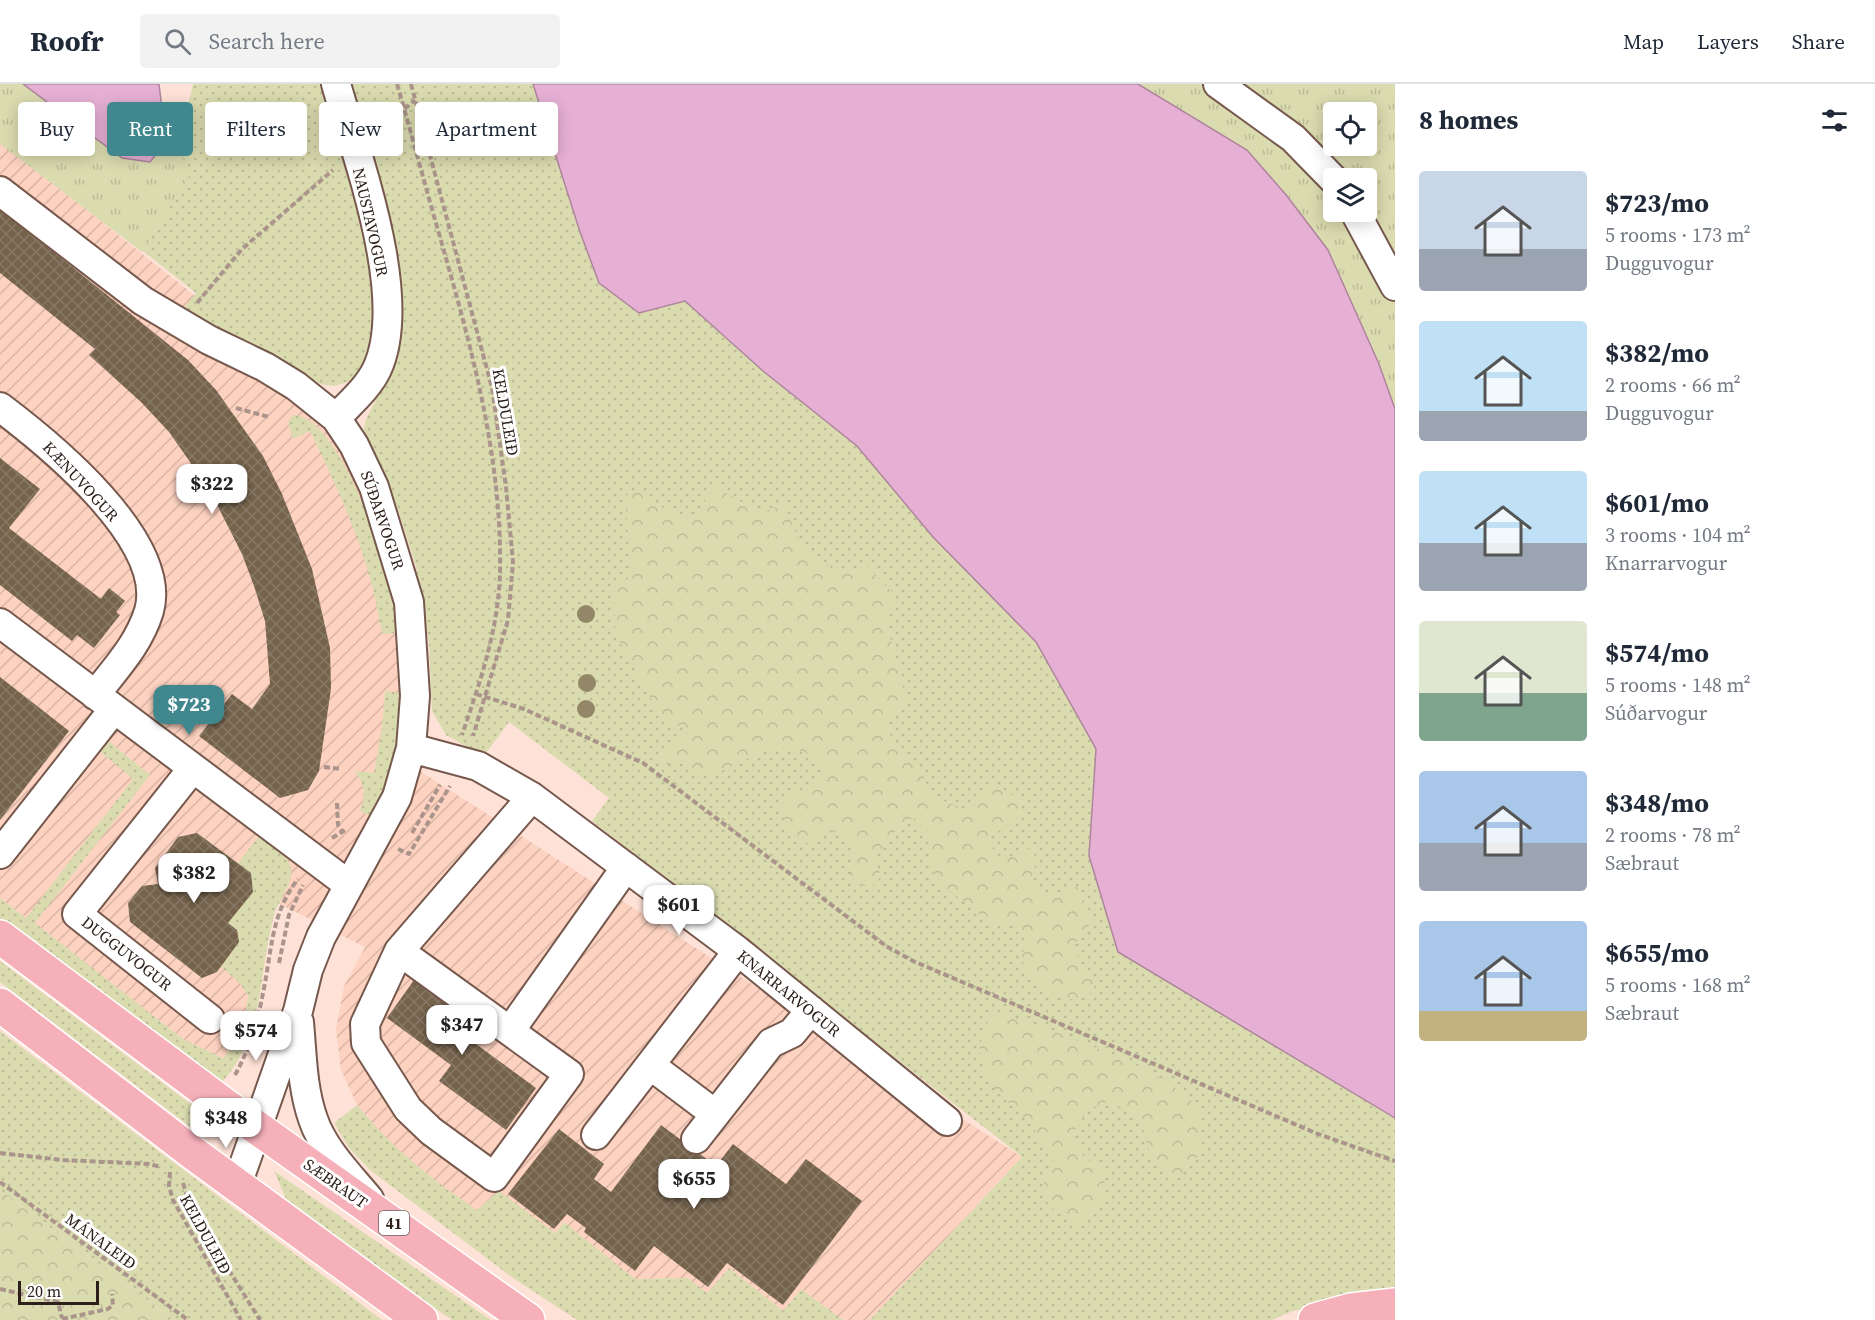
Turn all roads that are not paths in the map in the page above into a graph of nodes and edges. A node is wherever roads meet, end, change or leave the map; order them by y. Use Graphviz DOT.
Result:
graph roads {
  1 [pos="336,84"];
  2 [pos="1218,84"];
  3 [pos="1323,169"];
  4 [pos="0,191"];
  5 [pos="1360,222"];
  6 [pos="1395,285"];
  7 [pos="0,407"];
  8 [pos="336,418"];
  9 [pos="0,623"];
  10 [pos="105,702"];
  11 [pos="411,748"];
  12 [pos="194,768"];
  13 [pos="532,797"];
  14 [pos="0,854"];
  15 [pos="626,867"];
  16 [pos="349,885"];
  17 [pos="0,937"];
  18 [pos="399,951"];
  19 [pos="738,951"];
  20 [pos="0,1005"];
  21 [pos="811,1010"];
  22 [pos="298,1011"];
  23 [pos="210,1019"];
  24 [pos="510,1031"];
  25 [pos="650,1065"];
  26 [pos="715,1114"];
  27 [pos="947,1120"];
  28 [pos="258,1129"];
  29 [pos="596,1135"];
  30 [pos="696,1139"];
  31 [pos="237,1185"];
  32 [pos="380,1214"];
  33 [pos="1395,1305"];
  34 [pos="422,1320"];
  35 [pos="528,1320"];
  36 [pos="1315,1320"];
  1 -- 8 [label="street, NAUSTAVOGUR"];
  2 -- 3 [label="street"];
  4 -- 8 [label="street, SÚÐARVOGUR"];
  5 -- 6 [label="street"];
  7 -- 10 [label="street, KÆNUVOGUR"];
  8 -- 11 [label="street, SÚÐARVOGUR"];
  9 -- 10 [label="street"];
  10 -- 12 [label="street"];
  10 -- 14 [label="street"];
  11 -- 13 [label="street, KNARRARVOGUR"];
  11 -- 16 [label="street, SÚÐARVOGUR"];
  12 -- 16 [label="street"];
  12 -- 23 [label="street, DUGGUVOGUR"];
  13 -- 15 [label="street, KNARRARVOGUR"];
  13 -- 18 [label="street"];
  15 -- 19 [label="street, KNARRARVOGUR"];
  15 -- 24 [label="street"];
  16 -- 22 [label="street, SÚÐARVOGUR"];
  17 -- 28 [label="highway, SÆBRAUT / 41"];
  18 -- 24 [label="street"];
  18 -- 24 [label="street"];
  19 -- 21 [label="street, KNARRARVOGUR"];
  19 -- 25 [label="street"];
  20 -- 31 [label="highway"];
  21 -- 26 [label="street"];
  21 -- 27 [label="street, KNARRARVOGUR"];
  22 -- 28 [label="street, SÚÐARVOGUR"];
  22 -- 32 [label="street, SÚÐARVOGUR"];
  25 -- 26 [label="street"];
  25 -- 29 [label="street"];
  26 -- 30 [label="street"];
  28 -- 31 [label="street, SÚÐARVOGUR"];
  28 -- 32 [label="highway, SÆBRAUT / 41"];
  31 -- 34 [label="highway"];
  32 -- 35 [label="highway, SÆBRAUT / 41"];
  33 -- 36 [label="highway"];
}
